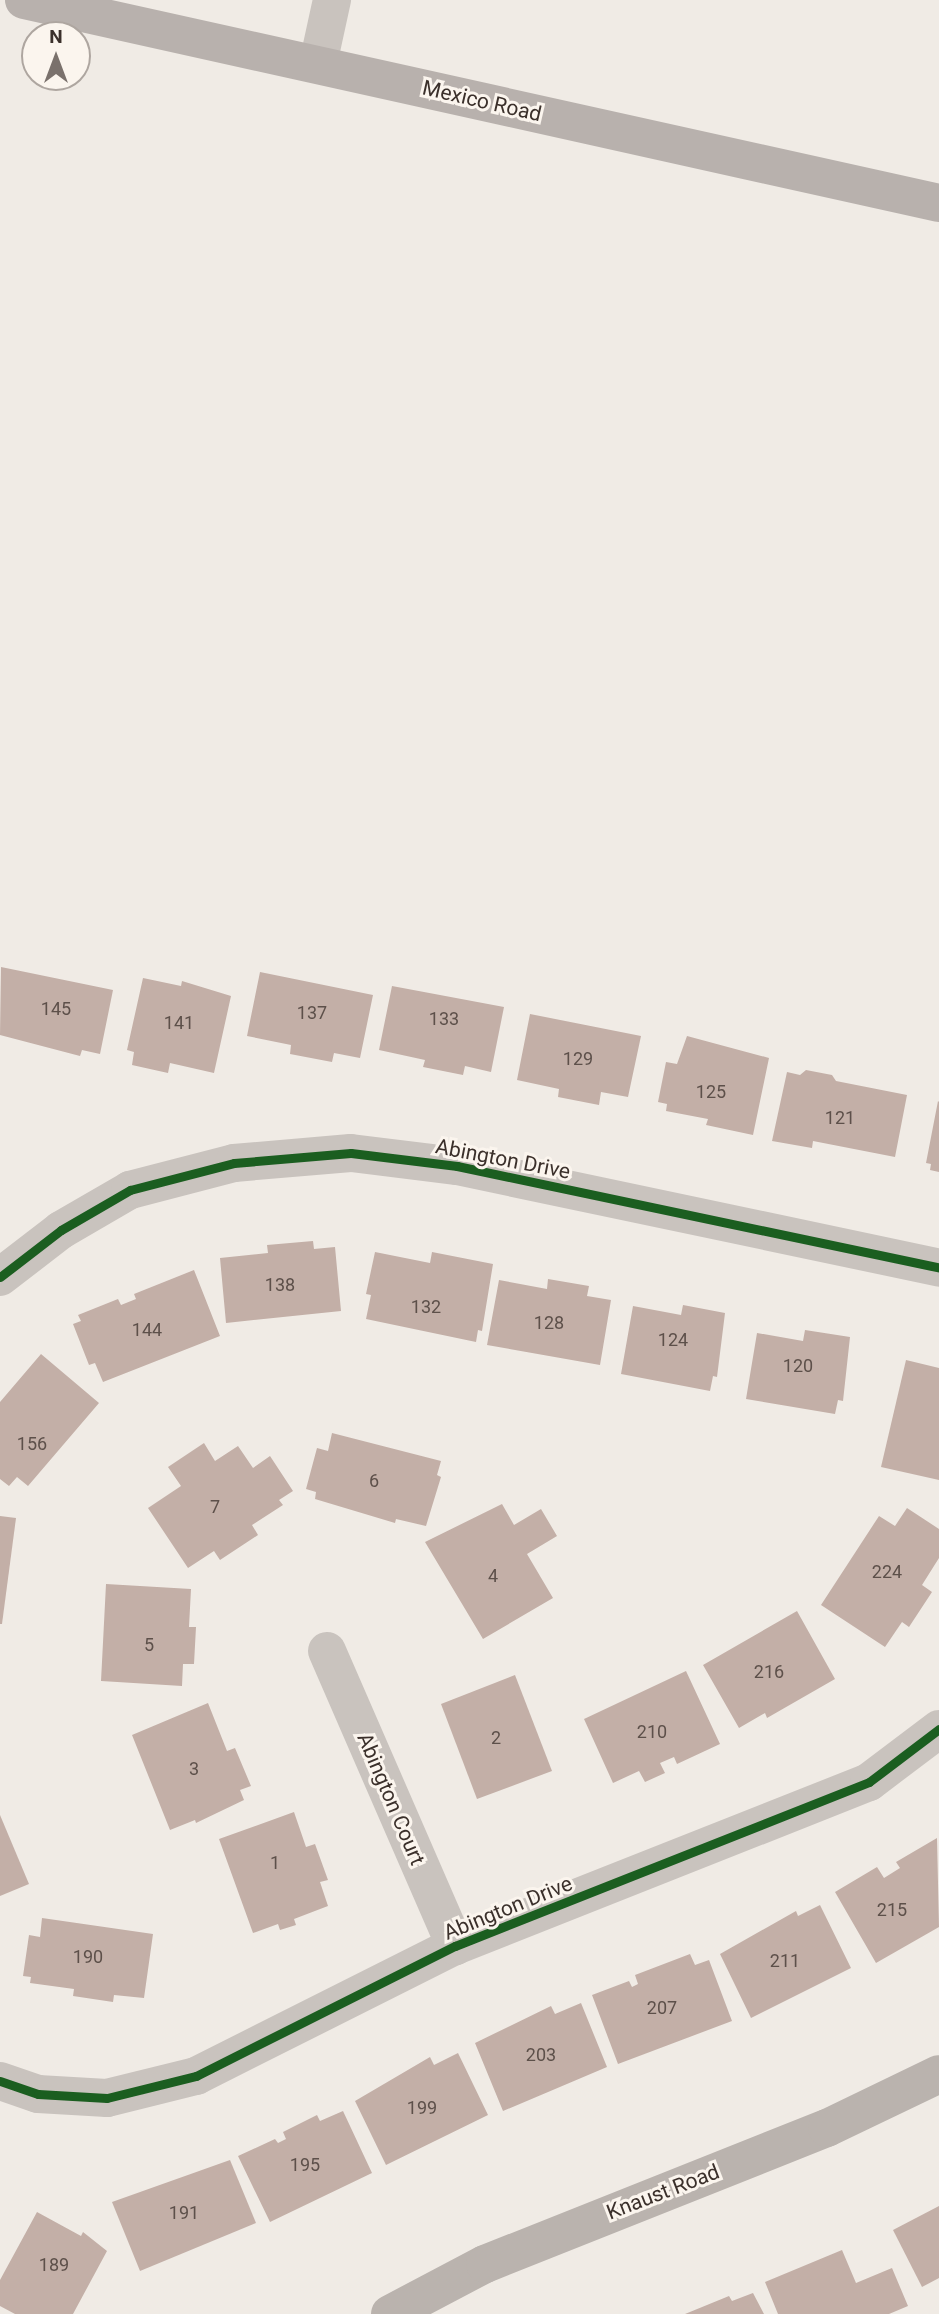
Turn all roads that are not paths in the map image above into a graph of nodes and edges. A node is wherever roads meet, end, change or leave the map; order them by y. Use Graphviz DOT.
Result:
graph roads {
  1 [pos="24,0"];
  2 [pos="332,0"];
  3 [pos="318,64"];
  4 [pos="939,203"];
  5 [pos="5,1262"];
  6 [pos="939,1268"];
  7 [pos="327,1651"];
  8 [pos="939,1729"];
  9 [pos="455,1946"];
  10 [pos="939,2074"];
  11 [pos="0,2081"];
  12 [pos="390,2314"];
  1 -- 3 [label="main road, Mexico Road"];
  2 -- 3 [label="street"];
  3 -- 4 [label="main road, Mexico Road"];
  5 -- 6 [label="street, Abington Drive"];
  7 -- 9 [label="street, Abington Court"];
  8 -- 9 [label="street, Abington Drive"];
  9 -- 11 [label="street, Abington Drive"];
  10 -- 12 [label="main road, Knaust Road"];
}
